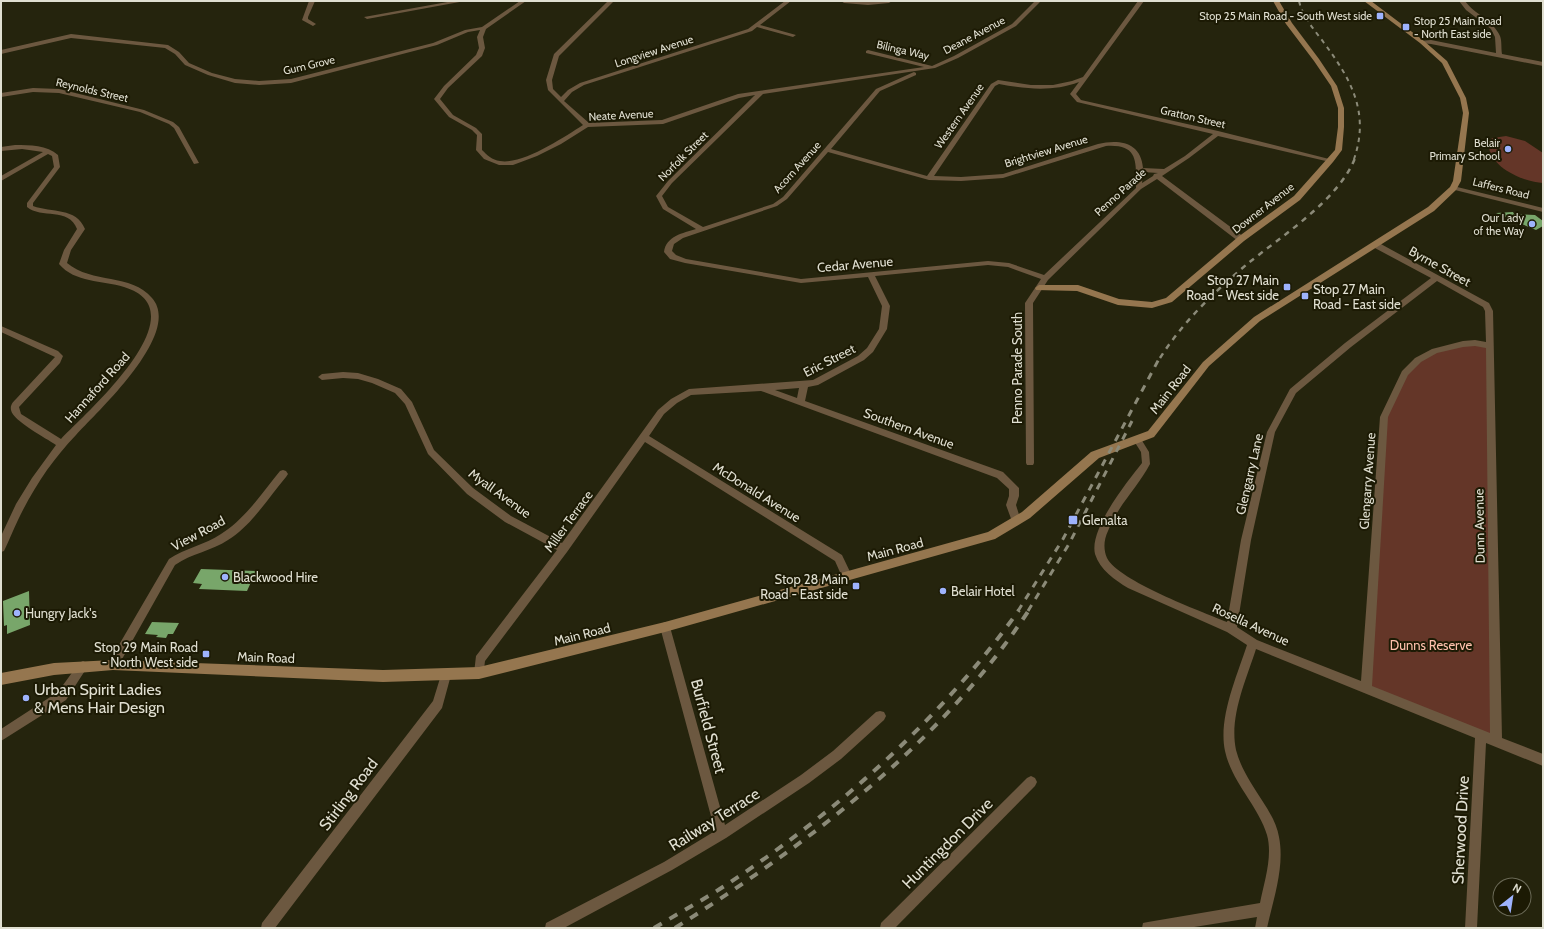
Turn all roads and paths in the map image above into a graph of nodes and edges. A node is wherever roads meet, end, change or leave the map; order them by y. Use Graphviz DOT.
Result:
graph roads {
  1 [pos="312,1"];
  2 [pos="462,1"];
  3 [pos="523,1"];
  4 [pos="611,1"];
  5 [pos="788,1"];
  6 [pos="844,1"];
  7 [pos="874,1"];
  8 [pos="889,1"];
  9 [pos="1038,1"];
  10 [pos="1139,1"];
  11 [pos="1276,1"];
  12 [pos="1367,1"];
  13 [pos="1462,1"];
  14 [pos="867,3"];
  15 [pos="367,17"];
  16 [pos="313,24"];
  17 [pos="758,26"];
  18 [pos="484,28"];
  19 [pos="793,35"];
  20 [pos="1422,42"];
  21 [pos="1,52"];
  22 [pos="868,52"];
  23 [pos="1499,54"];
  24 [pos="1543,64"];
  25 [pos="931,68"];
  26 [pos="1084,78"];
  27 [pos="762,92"];
  28 [pos="1,95"];
  29 [pos="561,101"];
  30 [pos="587,125"];
  31 [pos="1218,133"];
  32 [pos="1,149"];
  33 [pos="827,150"];
  34 [pos="49,151"];
  35 [pos="1330,160"];
  36 [pos="196,163"];
  37 [pos="1139,170"];
  38 [pos="1160,173"];
  39 [pos="929,178"];
  40 [pos="1,179"];
  41 [pos="1139,188"];
  42 [pos="1453,188"];
  43 [pos="1543,210"];
  44 [pos="702,228"];
  45 [pos="1241,239"];
  46 [pos="1376,245"];
  47 [pos="668,252"];
  48 [pos="871,275"];
  49 [pos="1045,278"];
  50 [pos="1436,278"];
  51 [pos="1039,288"];
  52 [pos="1489,311"];
  53 [pos="1,328"];
  54 [pos="1489,346"];
  55 [pos="322,377"];
  56 [pos="804,385"];
  57 [pos="760,387"];
  58 [pos="689,392"];
  59 [pos="800,402"];
  60 [pos="644,437"];
  61 [pos="1138,441"];
  62 [pos="62,444"];
  63 [pos="1030,463"];
  64 [pos="283,474"];
  65 [pos="1016,521"];
  66 [pos="1,548"];
  67 [pos="564,549"];
  68 [pos="847,576"];
  69 [pos="665,627"];
  70 [pos="1231,628"];
  71 [pos="1253,643"];
  72 [pos="113,665"];
  73 [pos="83,666"];
  74 [pos="479,673"];
  75 [pos="446,676"];
  76 [pos="1,679"];
  77 [pos="1366,687"];
  78 [pos="880,716"];
  79 [pos="1481,734"];
  80 [pos="1,735"];
  81 [pos="1496,740"];
  82 [pos="1543,760"];
  83 [pos="1031,782"];
  84 [pos="722,834"];
  85 [pos="1265,909"];
  86 [pos="267,928"];
  87 [pos="550,928"];
  88 [pos="886,928"];
  89 [pos="1148,928"];
  90 [pos="1261,928"];
  91 [pos="1471,928"];
  1 -- 16 [label="street"];
  2 -- 15 [label="street"];
  3 -- 18 [label="street, Gum Grove"];
  4 -- 29 [label="street"];
  5 -- 17 [label="street, Longview Avenue"];
  6 -- 14 [label="street"];
  7 -- 14 [label="street"];
  8 -- 14 [label="street"];
  9 -- 25 [label="street, Deane Avenue"];
  10 -- 26 [label="street"];
  11 -- 35 [label="main road, Downer Avenue"];
  12 -- 20 [label="main road, Main Road"];
  13 -- 23 [label="street"];
  17 -- 19 [label="street"];
  17 -- 29 [label="street, Longview Avenue"];
  18 -- 21 [label="street, Gum Grove"];
  18 -- 30 [label="street, Neate Avenue"];
  20 -- 23 [label="street"];
  20 -- 42 [label="main road, Main Road"];
  22 -- 25 [label="street, Bilinga Way"];
  23 -- 24 [label="street"];
  25 -- 27 [label="street, Neate Avenue"];
  25 -- 33 [label="street, Acorn Avenue"];
  26 -- 31 [label="street, Gratton Street"];
  26 -- 39 [label="street, Western Avenue"];
  27 -- 30 [label="street, Neate Avenue"];
  27 -- 44 [label="street, Norfolk Street"];
  28 -- 36 [label="street, Reynolds Street"];
  29 -- 30 [label="street"];
  31 -- 35 [label="street, Gratton Street"];
  31 -- 38 [label="street, Penno Parade"];
  32 -- 34 [label="street"];
  33 -- 39 [label="street, Brightview Avenue"];
  33 -- 44 [label="street, Acorn Avenue"];
  34 -- 40 [label="street"];
  34 -- 62 [label="street, Hannaford Road"];
  35 -- 45 [label="main road, Downer Avenue"];
  37 -- 38 [label="street"];
  37 -- 39 [label="street, Brightview Avenue"];
  37 -- 41 [label="street, Brightview Avenue"];
  38 -- 41 [label="street, Penno Parade"];
  38 -- 45 [label="street"];
  41 -- 49 [label="street, Penno Parade"];
  42 -- 43 [label="street, Laffers Road"];
  42 -- 46 [label="main road, Main Road"];
  44 -- 47 [label="street, Acorn Avenue"];
  45 -- 51 [label="main road, Downer Avenue"];
  46 -- 50 [label="street, Byrne Street"];
  46 -- 61 [label="main road, Main Road"];
  47 -- 48 [label="street, Cedar Avenue"];
  48 -- 49 [label="street, Cedar Avenue"];
  48 -- 56 [label="street, Eric Street"];
  49 -- 51 [label="street, Penno Parade South"];
  50 -- 52 [label="street, Byrne Street"];
  50 -- 70 [label="street, Glengarry Lane"];
  51 -- 63 [label="street, Penno Parade South"];
  52 -- 54 [label="street, Dunn Avenue"];
  53 -- 62 [label="street"];
  54 -- 77 [label="street, Glengarry Avenue"];
  54 -- 81 [label="street, Dunn Avenue"];
  55 -- 67 [label="street, Myall Avenue"];
  56 -- 57 [label="street, Southern Avenue"];
  56 -- 59 [label="street, Eric Street"];
  57 -- 58 [label="street, Southern Avenue"];
  57 -- 59 [label="street, Southern Avenue"];
  58 -- 60 [label="street, Miller Terrace"];
  59 -- 65 [label="street, Southern Avenue"];
  60 -- 67 [label="street, Miller Terrace"];
  60 -- 68 [label="street, McDonald Avenue"];
  61 -- 65 [label="main road, Main Road"];
  61 -- 70 [label="street, Rosella Avenue"];
  62 -- 66 [label="street, Hannaford Road"];
  64 -- 72 [label="street, View Road"];
  65 -- 68 [label="main road, Main Road"];
  67 -- 74 [label="street, Miller Terrace"];
  68 -- 69 [label="main road, Main Road"];
  69 -- 74 [label="main road, Main Road"];
  69 -- 84 [label="street, Burfield Street"];
  70 -- 71 [label="street, Rosella Avenue"];
  71 -- 77 [label="street, Rosella Avenue"];
  71 -- 85 [label="street"];
  72 -- 73 [label="main road, Main Road"];
  72 -- 75 [label="main road, Main Road"];
  73 -- 76 [label="main road, Main Road"];
  73 -- 80 [label="street"];
  74 -- 75 [label="main road, Main Road"];
  75 -- 86 [label="street, Stirling Road"];
  77 -- 79 [label="street, Rosella Avenue"];
  78 -- 84 [label="street, Railway Terrace"];
  79 -- 81 [label="street, Rosella Avenue"];
  79 -- 91 [label="street, Sherwood Drive"];
  81 -- 82 [label="street, Rosella Avenue"];
  83 -- 88 [label="street, Huntingdon Drive"];
  84 -- 87 [label="street, Railway Terrace"];
  85 -- 89 [label="street"];
  85 -- 90 [label="street"];
}
